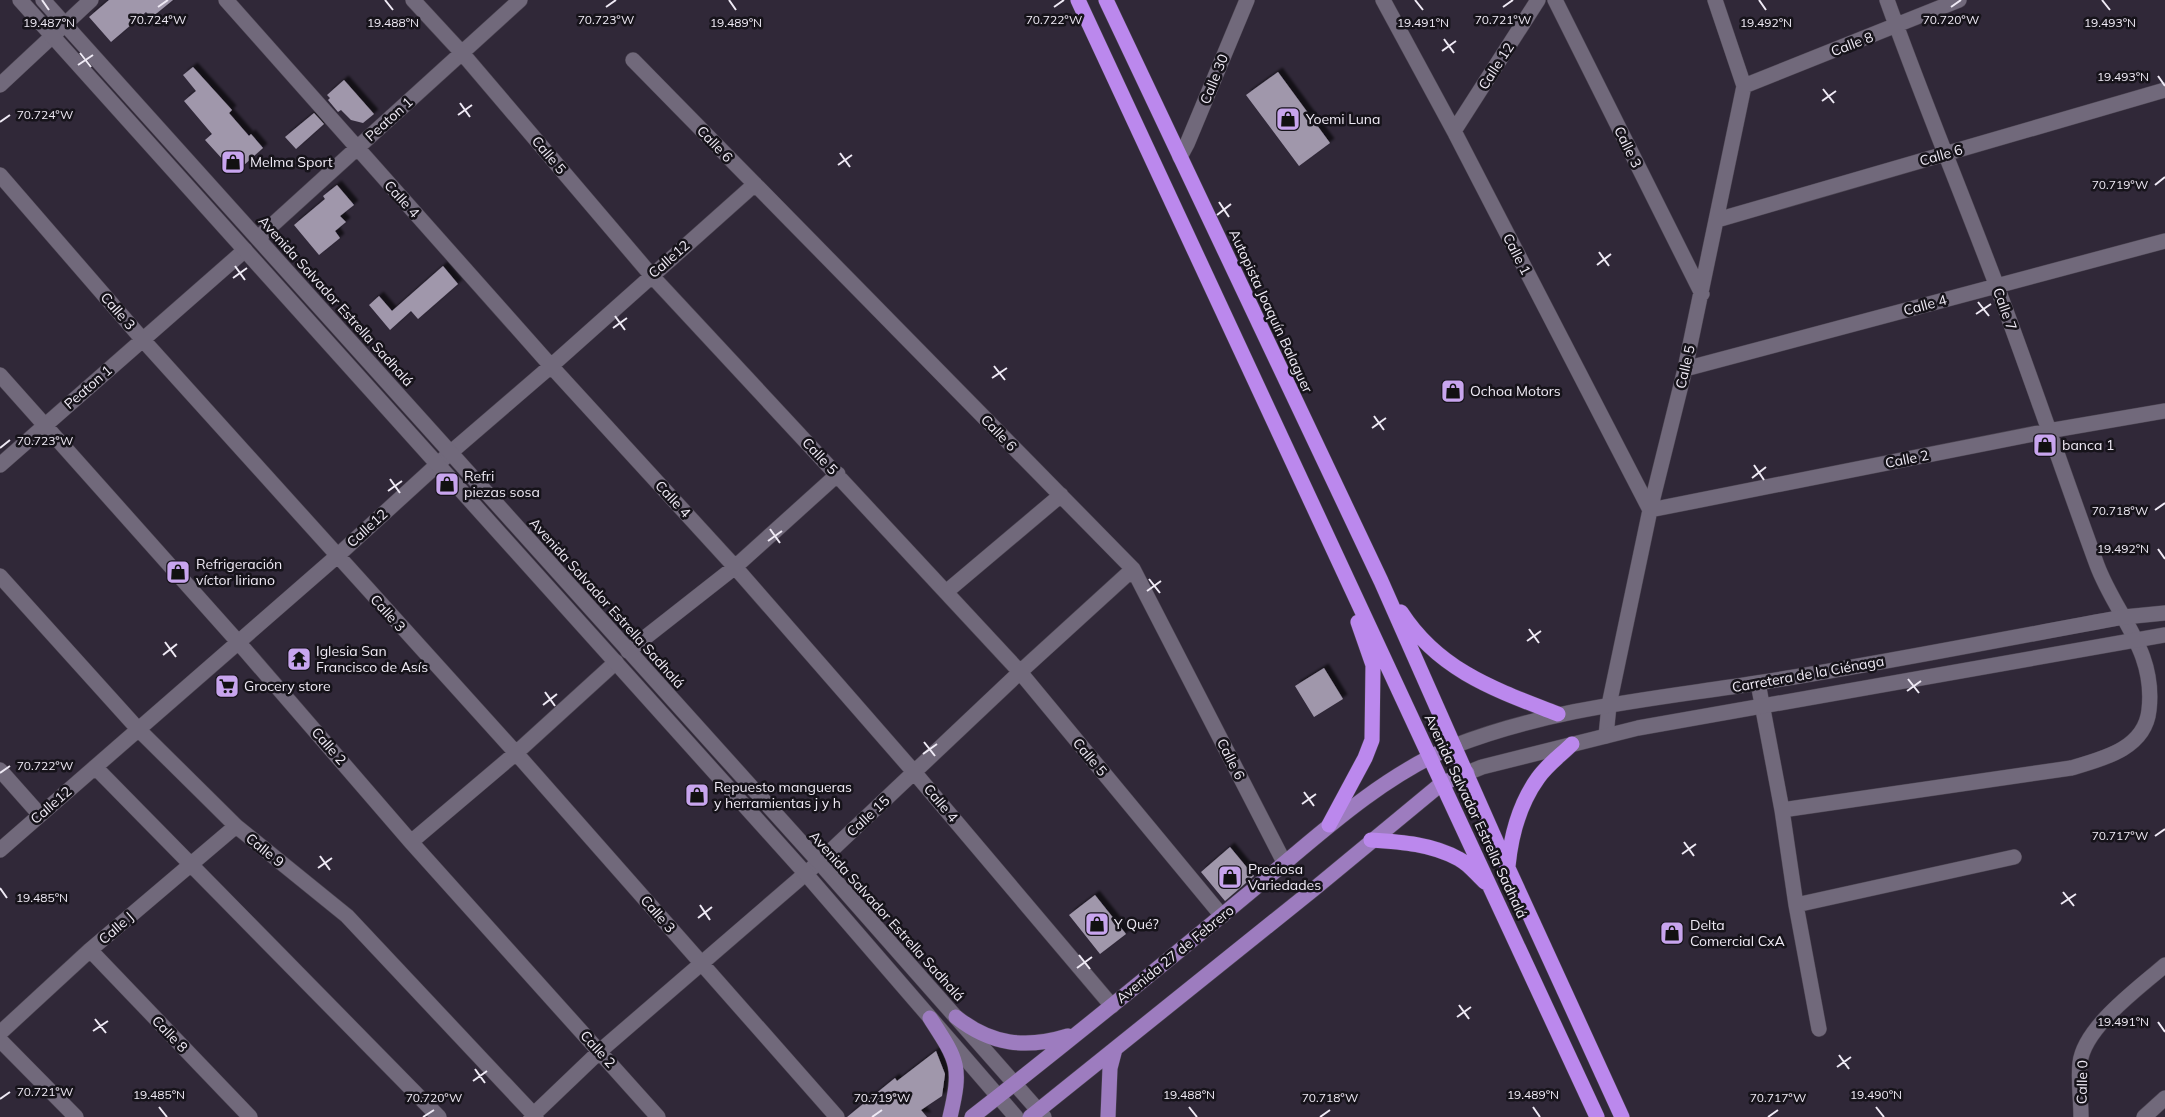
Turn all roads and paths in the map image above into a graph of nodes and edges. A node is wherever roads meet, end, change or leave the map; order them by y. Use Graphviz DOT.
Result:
graph roads {
  1 [pos="20,0"];
  2 [pos="43,0"];
  3 [pos="91,0"];
  4 [pos="226,0"];
  5 [pos="413,0"];
  6 [pos="520,0"];
  7 [pos="1078,0"];
  8 [pos="1106,0"];
  9 [pos="1247,0"];
  10 [pos="1382,0"];
  11 [pos="1538,0"];
  12 [pos="1555,0"];
  13 [pos="1715,0"];
  14 [pos="1888,0"];
  15 [pos="1959,0"];
  16 [pos="64,24"];
  17 [pos="1897,26"];
  18 [pos="52,37"];
  19 [pos="462,53"];
  20 [pos="633,60"];
  21 [pos="0,85"];
  22 [pos="1744,86"];
  23 [pos="2165,90"];
  24 [pos="1454,131"];
  25 [pos="357,148"];
  26 [pos="1945,153"];
  27 [pos="1180,157"];
  28 [pos="0,175"];
  29 [pos="755,184"];
  30 [pos="1717,220"];
  31 [pos="258,238"];
  32 [pos="2165,241"];
  33 [pos="245,250"];
  34 [pos="651,275"];
  35 [pos="1997,286"];
  36 [pos="1702,294"];
  37 [pos="143,340"];
  38 [pos="551,366"];
  39 [pos="1686,369"];
  40 [pos="0,375"];
  41 [pos="2165,411"];
  42 [pos="45,425"];
  43 [pos="2048,431"];
  44 [pos="450,453"];
  45 [pos="439,464"];
  46 [pos="0,465"];
  47 [pos="838,474"];
  48 [pos="1061,495"];
  49 [pos="1650,510"];
  50 [pos="1324,529"];
  51 [pos="336,557"];
  52 [pos="735,567"];
  53 [pos="1133,569"];
  54 [pos="0,576"];
  55 [pos="1381,581"];
  56 [pos="946,592"];
  57 [pos="2165,613"];
  58 [pos="2124,617"];
  59 [pos="2165,635"];
  60 [pos="2137,640"];
  61 [pos="239,642"];
  62 [pos="628,651"];
  63 [pos="616,662"];
  64 [pos="1020,672"];
  65 [pos="1758,683"];
  66 [pos="1609,705"];
  67 [pos="1761,707"];
  68 [pos="1558,714"];
  69 [pos="138,729"];
  70 [pos="1606,736"];
  71 [pos="1572,744"];
  72 [pos="1454,746"];
  73 [pos="516,753"];
  74 [pos="1429,757"];
  75 [pos="95,767"];
  76 [pos="0,770"];
  77 [pos="914,772"];
  78 [pos="1467,773"];
  79 [pos="1441,784"];
  80 [pos="1782,810"];
  81 [pos="40,815"];
  82 [pos="1329,825"];
  83 [pos="236,826"];
  84 [pos="1371,840"];
  85 [pos="412,842"];
  86 [pos="0,850"];
  87 [pos="2014,857"];
  88 [pos="819,862"];
  89 [pos="189,864"];
  90 [pos="1285,864"];
  91 [pos="1508,868"];
  92 [pos="806,874"];
  93 [pos="1491,888"];
  94 [pos="1796,905"];
  95 [pos="1222,916"];
  96 [pos="90,950"];
  97 [pos="702,964"];
  98 [pos="2165,965"];
  99 [pos="1112,1006"];
  100 [pos="956,1017"];
  101 [pos="930,1018"];
  102 [pos="1820,1029"];
  103 [pos="0,1033"];
  104 [pos="1075,1034"];
  105 [pos="0,1040"];
  106 [pos="1115,1049"];
  107 [pos="600,1051"];
  108 [pos="1015,1083"];
  109 [pos="998,1097"];
  110 [pos="2165,1098"];
  111 [pos="1038,1115"];
  112 [pos="534,1116"];
  113 [pos="76,1117"];
  114 [pos="250,1117"];
  115 [pos="439,1117"];
  116 [pos="658,1117"];
  117 [pos="837,1117"];
  118 [pos="950,1117"];
  119 [pos="972,1117"];
  120 [pos="1016,1117"];
  121 [pos="1108,1117"];
  122 [pos="1597,1117"];
  123 [pos="1622,1117"];
  124 [pos="2081,1117"];
  125 [pos="2144,1117"];
  1 -- 18 [label="street"];
  2 -- 16 [label="street, Avenida Salvador Estrella Sadhalá"];
  3 -- 16 [label="street"];
  4 -- 25 [label="street, Calle 4"];
  5 -- 19 [label="street, Calle 5"];
  6 -- 19 [label="street, Peaton 1"];
  7 -- 50 [label="highway"];
  8 -- 27 [label="highway, Autopista Joaquín Balaguer"];
  9 -- 27 [label="street, Calle 30"];
  10 -- 24 [label="street, Calle 1"];
  11 -- 24 [label="street, Calle 12"];
  12 -- 36 [label="street, Calle 3"];
  13 -- 22 [label="street"];
  14 -- 17 [label="street, Calle 7"];
  15 -- 17 [label="street, Calle 8"];
  16 -- 18 [label="street"];
  16 -- 31 [label="street, Avenida Salvador Estrella Sadhalá"];
  17 -- 22 [label="street, Calle 8"];
  17 -- 26 [label="street, Calle 7"];
  18 -- 21 [label="street"];
  18 -- 33 [label="street"];
  19 -- 25 [label="street, Peaton 1"];
  19 -- 34 [label="street, Calle 5"];
  20 -- 29 [label="street, Calle 6"];
  22 -- 30 [label="street, Calle 5"];
  23 -- 26 [label="street, Calle 6"];
  24 -- 49 [label="street, Calle 1"];
  25 -- 31 [label="street, Peaton 1"];
  25 -- 38 [label="street, Calle 4"];
  26 -- 30 [label="street, Calle 6"];
  26 -- 35 [label="street, Calle 7"];
  27 -- 55 [label="highway, Autopista Joaquín Balaguer"];
  28 -- 37 [label="street, Calle 3"];
  29 -- 34 [label="street, Calle12"];
  29 -- 48 [label="street, Calle 6"];
  30 -- 36 [label="street, Calle 5"];
  31 -- 44 [label="street, Avenida Salvador Estrella Sadhalá"];
  32 -- 35 [label="street, Calle 4"];
  33 -- 37 [label="street, Peaton 1"];
  33 -- 45 [label="street"];
  34 -- 38 [label="street, Calle12"];
  34 -- 47 [label="street, Calle 5"];
  35 -- 39 [label="street, Calle 4"];
  35 -- 43 [label="street, Calle 7"];
  36 -- 39 [label="street, Calle 5"];
  37 -- 42 [label="street, Peaton 1"];
  37 -- 51 [label="street, Calle 3"];
  38 -- 44 [label="street, Calle12"];
  38 -- 52 [label="street, Calle 4"];
  39 -- 49 [label="street, Calle 5"];
  40 -- 42 [label="street, Calle 2"];
  41 -- 43 [label="street, Calle 2"];
  42 -- 46 [label="street, Peaton 1"];
  42 -- 61 [label="street, Calle 2"];
  43 -- 49 [label="street, Calle 2"];
  43 -- 58 [label="street, Calle 7"];
  44 -- 45 [label="street, Calle12"];
  44 -- 62 [label="street, Avenida Salvador Estrella Sadhalá"];
  45 -- 51 [label="street, Calle12"];
  45 -- 63 [label="street"];
  47 -- 52 [label="street"];
  47 -- 56 [label="street, Calle 5"];
  48 -- 53 [label="street, Calle 6"];
  48 -- 56 [label="street"];
  49 -- 66 [label="street, Calle 5"];
  50 -- 74 [label="highway, Avenida Salvador Estrella Sadhalá"];
  50 -- 82 [label="highway"];
  51 -- 61 [label="street, Calle12"];
  51 -- 73 [label="street, Calle 3"];
  52 -- 62 [label="street"];
  52 -- 77 [label="street, Calle 4"];
  53 -- 64 [label="street, Calle 15"];
  53 -- 90 [label="street, Calle 6"];
  54 -- 69 [label="street, Calle 9"];
  55 -- 68 [label="highway"];
  55 -- 72 [label="highway, Avenida Salvador Estrella Sadhalá"];
  56 -- 64 [label="street, Calle 5"];
  57 -- 58 [label="street, Carretera de la Ciénaga"];
  58 -- 60 [label="street, Calle 7"];
  58 -- 65 [label="street, Carretera de la Ciénaga"];
  59 -- 60 [label="street, Carretera de la Ciénaga"];
  60 -- 67 [label="street, Carretera de la Ciénaga"];
  60 -- 80 [label="street, Calle 7"];
  61 -- 69 [label="street, Calle12"];
  61 -- 85 [label="street, Calle 2"];
  62 -- 88 [label="street, Avenida Salvador Estrella Sadhalá"];
  63 -- 73 [label="street"];
  63 -- 92 [label="street"];
  64 -- 77 [label="street, Calle 15"];
  64 -- 95 [label="street, Calle 5"];
  65 -- 66 [label="street, Carretera de la Ciénaga"];
  65 -- 67 [label="street"];
  66 -- 68 [label="street, Carretera de la Ciénaga"];
  66 -- 70 [label="street, Calle 5"];
  67 -- 70 [label="street, Carretera de la Ciénaga"];
  67 -- 80 [label="street"];
  68 -- 72 [label="street, Carretera de la Ciénaga"];
  69 -- 75 [label="street, Calle12"];
  69 -- 83 [label="street, Calle 9"];
  70 -- 71 [label="street, Carretera de la Ciénaga"];
  71 -- 78 [label="street, Carretera de la Ciénaga"];
  71 -- 91 [label="highway"];
  72 -- 74 [label="main road, Avenida 27 de Febrero"];
  72 -- 78 [label="highway, Avenida Salvador Estrella Sadhalá"];
  73 -- 85 [label="street"];
  73 -- 97 [label="street, Calle 3"];
  74 -- 79 [label="highway, Avenida Salvador Estrella Sadhalá"];
  74 -- 82 [label="main road, Avenida 27 de Febrero"];
  75 -- 81 [label="street, Calle12"];
  75 -- 89 [label="street"];
  76 -- 81 [label="street"];
  77 -- 88 [label="street, Calle 15"];
  77 -- 99 [label="street, Calle 4"];
  78 -- 79 [label="main road"];
  78 -- 91 [label="highway, Avenida Salvador Estrella Sadhalá"];
  79 -- 84 [label="main road"];
  79 -- 93 [label="highway, Avenida Salvador Estrella Sadhalá"];
  80 -- 94 [label="street"];
  81 -- 86 [label="street, Calle12"];
  82 -- 90 [label="main road, Avenida 27 de Febrero"];
  83 -- 89 [label="street, Calle J"];
  83 -- 112 [label="street, Calle 9"];
  84 -- 93 [label="highway"];
  84 -- 106 [label="main road"];
  85 -- 107 [label="street, Calle 2"];
  87 -- 94 [label="street"];
  88 -- 92 [label="street, Calle 15"];
  88 -- 100 [label="street, Avenida Salvador Estrella Sadhalá"];
  89 -- 96 [label="street, Calle J"];
  89 -- 115 [label="street"];
  90 -- 95 [label="main road, Avenida 27 de Febrero"];
  91 -- 123 [label="highway, Avenida Salvador Estrella Sadhalá"];
  92 -- 97 [label="street, Calle 15"];
  92 -- 101 [label="street"];
  93 -- 122 [label="highway, Avenida Salvador Estrella Sadhalá"];
  94 -- 102 [label="street"];
  95 -- 99 [label="main road, Avenida 27 de Febrero"];
  96 -- 103 [label="street, Calle J"];
  96 -- 114 [label="street, Calle 8"];
  97 -- 107 [label="street, Calle 15"];
  97 -- 117 [label="street, Calle 3"];
  98 -- 124 [label="street, Calle 0"];
  99 -- 104 [label="main road, Avenida 27 de Febrero"];
  100 -- 104 [label="main road"];
  100 -- 108 [label="street, Avenida Salvador Estrella Sadhalá"];
  101 -- 109 [label="street"];
  101 -- 118 [label="main road"];
  104 -- 108 [label="main road, Avenida 27 de Febrero"];
  105 -- 113 [label="street"];
  106 -- 111 [label="main road"];
  106 -- 121 [label="main road"];
  107 -- 112 [label="street, Calle 15"];
  107 -- 116 [label="street, Calle 2"];
  108 -- 109 [label="main road, Avenida 27 de Febrero"];
  108 -- 111 [label="street, Avenida Salvador Estrella Sadhalá"];
  109 -- 119 [label="main road, Avenida 27 de Febrero"];
  109 -- 120 [label="street"];
  110 -- 125 [label="street"];
}
